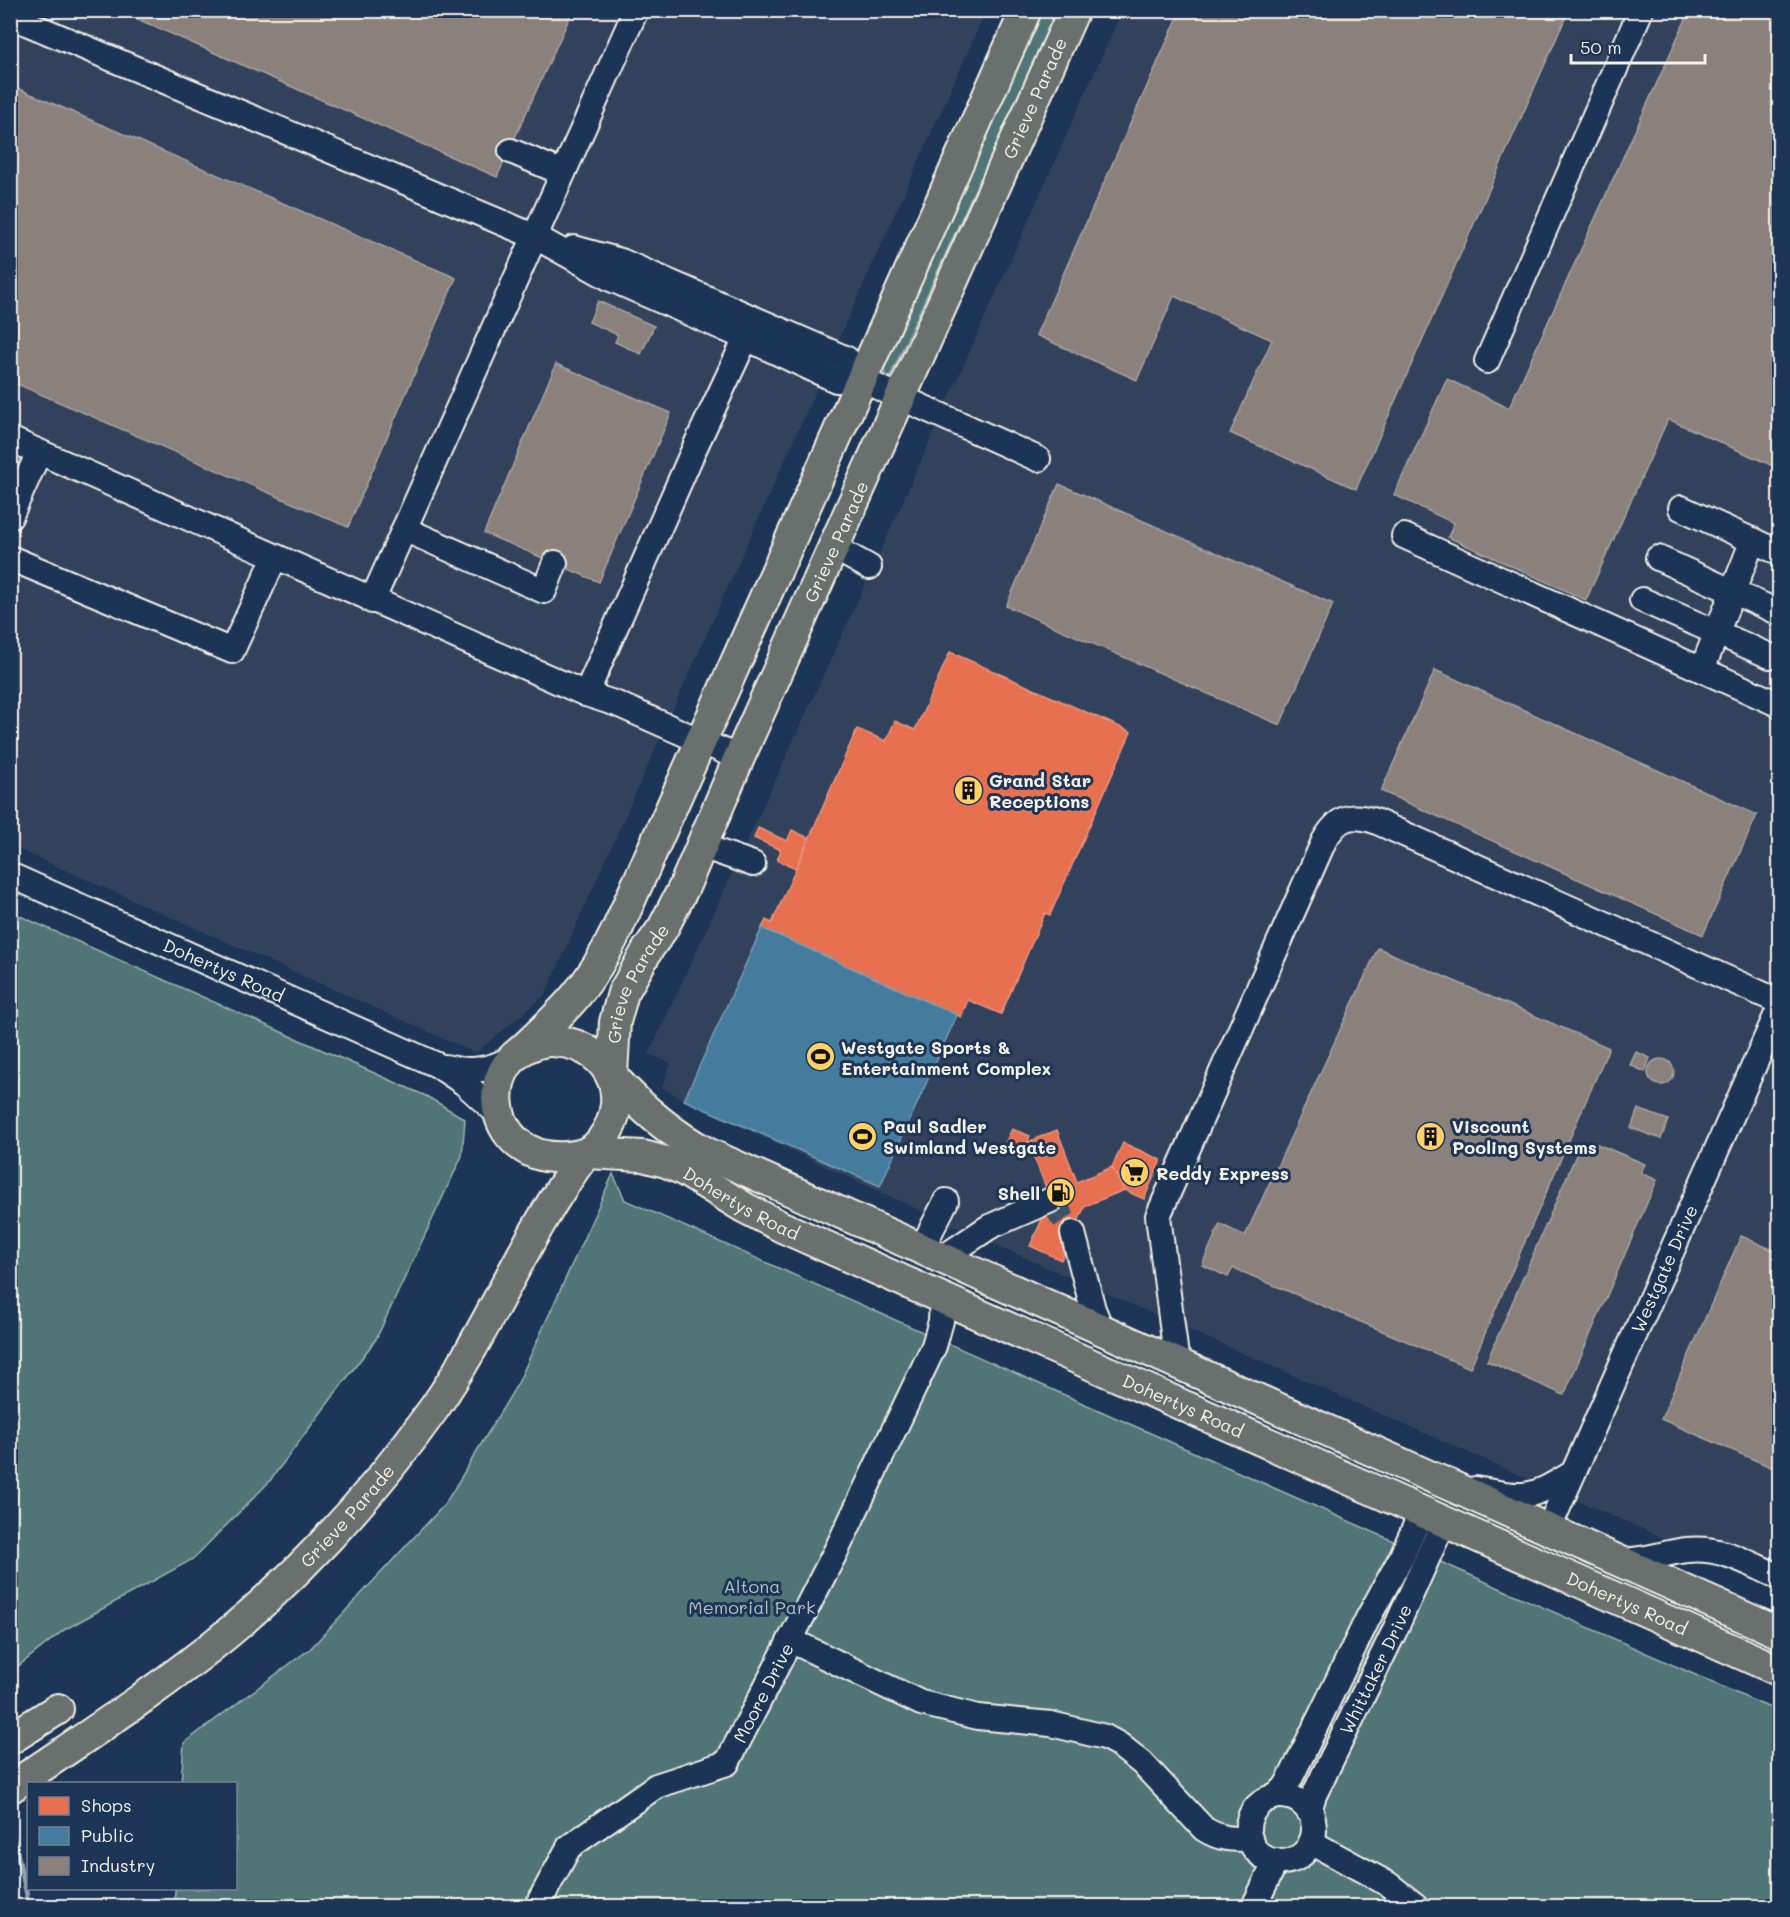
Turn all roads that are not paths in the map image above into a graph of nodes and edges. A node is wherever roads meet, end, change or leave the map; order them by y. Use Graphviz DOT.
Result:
graph roads {
  1 [pos="636,10"];
  2 [pos="1026,10"];
  3 [pos="1074,10"];
  4 [pos="1641,10"];
  5 [pos="10,16"];
  6 [pos="511,151"];
  7 [pos="563,172"];
  8 [pos="536,237"];
  9 [pos="746,338"];
  10 [pos="1487,361"];
  11 [pos="862,381"];
  12 [pos="900,397"];
  13 [pos="10,439"];
  14 [pos="39,452"];
  15 [pos="1038,459"];
  16 [pos="1681,508"];
  17 [pos="10,517"];
  18 [pos="404,529"];
  19 [pos="1404,536"];
  20 [pos="1753,540"];
  21 [pos="833,547"];
  22 [pos="1779,553"];
  23 [pos="275,557"];
  24 [pos="10,558"];
  25 [pos="1658,558"];
  26 [pos="555,563"];
  27 [pos="869,567"];
  28 [pos="1733,591"];
  29 [pos="1642,600"];
  30 [pos="372,601"];
  31 [pos="1779,613"];
  32 [pos="1716,633"];
  33 [pos="1770,656"];
  34 [pos="1702,670"];
  35 [pos="586,694"];
  36 [pos="1779,705"];
  37 [pos="700,740"];
  38 [pos="739,758"];
  39 [pos="702,846"];
  40 [pos="753,864"];
  41 [pos="10,875"];
  42 [pos="1779,1002"];
  43 [pos="1779,1007"];
  44 [pos="520,1052"];
  45 [pos="437,1065"];
  46 [pos="613,1076"];
  47 [pos="499,1118"];
  48 [pos="586,1154"];
  49 [pos="1051,1200"];
  50 [pos="946,1202"];
  51 [pos="1073,1233"];
  52 [pos="931,1255"];
  53 [pos="942,1297"];
  54 [pos="1102,1330"];
  55 [pos="1177,1364"];
  56 [pos="1573,1473"];
  57 [pos="1446,1483"];
  58 [pos="1433,1516"];
  59 [pos="1548,1530"];
  60 [pos="1535,1561"];
  61 [pos="1619,1561"];
  62 [pos="1779,1577"];
  63 [pos="1368,1618"];
  64 [pos="1394,1632"];
  65 [pos="1779,1633"];
  66 [pos="790,1640"];
  67 [pos="1779,1671"];
  68 [pos="58,1708"];
  69 [pos="10,1739"];
  70 [pos="10,1788"];
  71 [pos="1271,1798"];
  72 [pos="1312,1830"];
  73 [pos="1250,1838"];
  74 [pos="1276,1861"];
  75 [pos="537,1906"];
  76 [pos="1254,1906"];
  77 [pos="1416,1906"];
  1 -- 7 [label="street"];
  2 -- 11 [label="main road"];
  3 -- 12 [label="main road, Grieve Parade"];
  4 -- 10 [label="street"];
  5 -- 8 [label="street"];
  6 -- 7 [label="street"];
  7 -- 8 [label="street"];
  8 -- 9 [label="street"];
  8 -- 11 [label="street"];
  8 -- 18 [label="street"];
  9 -- 11 [label="street"];
  9 -- 35 [label="street"];
  11 -- 12 [label="street"];
  11 -- 37 [label="main road"];
  12 -- 15 [label="street"];
  12 -- 21 [label="main road, Grieve Parade"];
  13 -- 14 [label="street"];
  14 -- 17 [label="street"];
  14 -- 23 [label="street"];
  16 -- 20 [label="street"];
  18 -- 26 [label="street"];
  18 -- 30 [label="street"];
  19 -- 34 [label="street"];
  20 -- 22 [label="street"];
  20 -- 28 [label="street"];
  21 -- 27 [label="street"];
  21 -- 38 [label="main road, Grieve Parade"];
  23 -- 24 [label="street"];
  23 -- 30 [label="street"];
  25 -- 28 [label="street"];
  28 -- 31 [label="street"];
  28 -- 32 [label="street"];
  29 -- 32 [label="street"];
  30 -- 35 [label="street"];
  32 -- 33 [label="street"];
  32 -- 34 [label="street"];
  34 -- 36 [label="street"];
  35 -- 37 [label="street"];
  37 -- 38 [label="street"];
  37 -- 44 [label="main road"];
  38 -- 39 [label="main road, Grieve Parade"];
  39 -- 40 [label="street"];
  39 -- 46 [label="main road, Grieve Parade"];
  41 -- 45 [label="street, Dohertys Road"];
  42 -- 55 [label="street"];
  43 -- 56 [label="street, Westgate Drive"];
  44 -- 45 [label="street, Dohertys Road"];
  44 -- 46 [label="main road"];
  44 -- 47 [label="main road"];
  45 -- 47 [label="street, Dohertys Road"];
  46 -- 48 [label="main road"];
  46 -- 52 [label="main road, Dohertys Road"];
  47 -- 48 [label="main road"];
  48 -- 53 [label="main road, Dohertys Road"];
  48 -- 70 [label="main road, Grieve Parade"];
  49 -- 52 [label="street"];
  50 -- 52 [label="street"];
  51 -- 54 [label="street"];
  52 -- 54 [label="main road, Dohertys Road"];
  53 -- 58 [label="main road, Dohertys Road"];
  53 -- 66 [label="street, Moore Drive"];
  54 -- 55 [label="main road, Dohertys Road"];
  55 -- 57 [label="main road, Dohertys Road"];
  56 -- 57 [label="street"];
  56 -- 59 [label="street, Westgate Drive"];
  57 -- 58 [label="main road"];
  57 -- 59 [label="main road, Dohertys Road"];
  58 -- 60 [label="main road, Dohertys Road"];
  58 -- 63 [label="street, Whittaker Drive"];
  58 -- 64 [label="street, Whittaker Drive"];
  59 -- 60 [label="main road"];
  59 -- 61 [label="main road, Dohertys Road"];
  60 -- 67 [label="main road, Dohertys Road"];
  61 -- 62 [label="street"];
  61 -- 65 [label="main road, Dohertys Road"];
  63 -- 64 [label="street"];
  63 -- 71 [label="street, Whittaker Drive"];
  64 -- 72 [label="street, Whittaker Drive"];
  66 -- 73 [label="street"];
  66 -- 75 [label="street, Moore Drive"];
  68 -- 69 [label="main road"];
  71 -- 72 [label="street"];
  71 -- 73 [label="street"];
  72 -- 74 [label="street"];
  72 -- 77 [label="street"];
  73 -- 74 [label="street"];
  74 -- 76 [label="street"];
}
